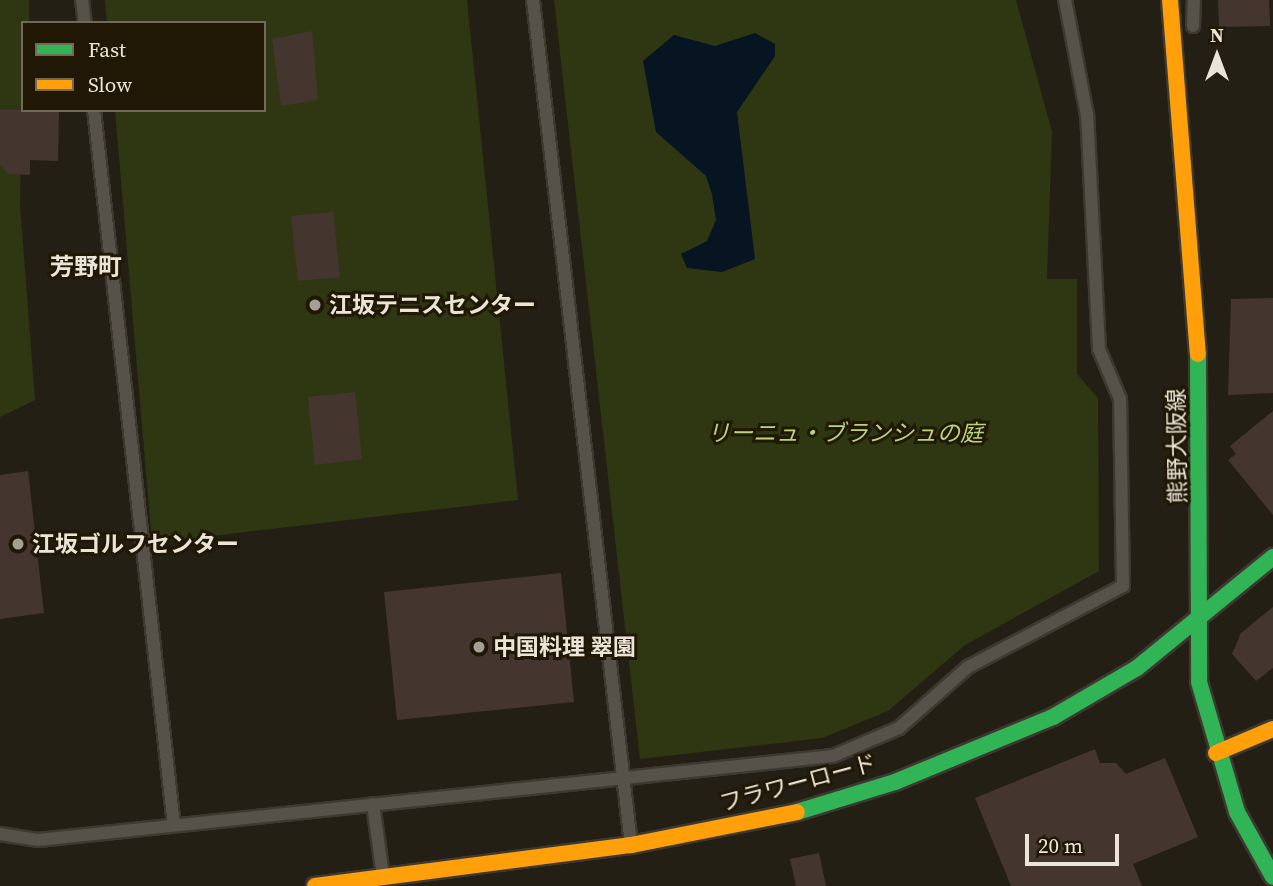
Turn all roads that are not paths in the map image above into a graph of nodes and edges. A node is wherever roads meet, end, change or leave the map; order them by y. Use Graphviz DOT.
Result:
graph roads {
  1 [pos="82,0"];
  2 [pos="533,0"];
  3 [pos="1065,0"];
  4 [pos="1170,0"];
  5 [pos="1194,0"];
  6 [pos="85,21"];
  7 [pos="1193,26"];
  8 [pos="94,112"];
  9 [pos="1273,556"];
  10 [pos="1203,613"];
  11 [pos="1273,729"];
  12 [pos="1216,753"];
  13 [pos="624,777"];
  14 [pos="373,804"];
  15 [pos="174,825"];
  16 [pos="0,834"];
  17 [pos="631,845"];
  18 [pos="383,877"];
  19 [pos="1273,877"];
  20 [pos="436,878"];
  21 [pos="315,886"];
  1 -- 6 [label="lane"];
  2 -- 13 [label="lane"];
  3 -- 13 [label="lane"];
  4 -- 10 [label="street, 熊野大阪線"];
  5 -- 7 [label="lane"];
  8 -- 15 [label="lane"];
  9 -- 10 [label="street, フラワーロード"];
  10 -- 12 [label="street, 熊野大阪線"];
  10 -- 17 [label="street, フラワーロード"];
  11 -- 12 [label="street"];
  12 -- 19 [label="street, 熊野大阪線"];
  13 -- 14 [label="lane"];
  13 -- 17 [label="lane"];
  14 -- 15 [label="lane"];
  14 -- 18 [label="lane"];
  15 -- 16 [label="lane"];
  17 -- 20 [label="street, フラワーロード"];
  18 -- 20 [label="street, フラワーロード"];
  18 -- 21 [label="street, フラワーロード"];
}
